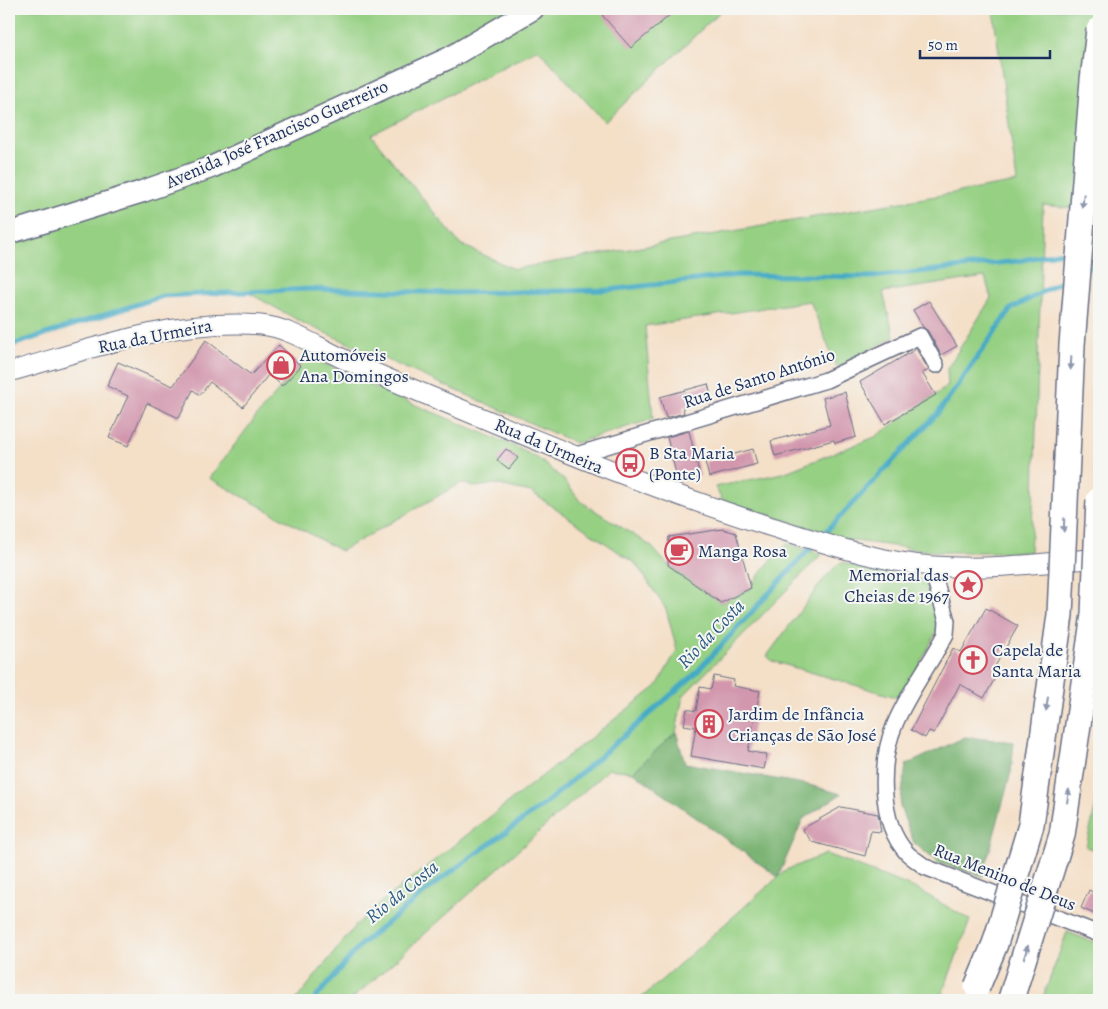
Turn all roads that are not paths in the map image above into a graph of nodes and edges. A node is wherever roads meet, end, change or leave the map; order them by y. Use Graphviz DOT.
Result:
graph roads {
  1 [pos="534,9"];
  2 [pos="1099,30"];
  3 [pos="9,234"];
  4 [pos="936,365"];
  5 [pos="9,372"];
  6 [pos="573,456"];
  7 [pos="1099,500"];
  8 [pos="1099,558"];
  9 [pos="931,566"];
  10 [pos="1099,934"];
  11 [pos="977,986"];
  12 [pos="1011,999"];
  1 -- 3 [label="main road, Avenida José Francisco Guerreiro"];
  2 -- 11 [label="highway, one-way, bridge"];
  4 -- 6 [label="street, Rua de Santo António"];
  5 -- 6 [label="street, Rua da Urmeira"];
  6 -- 9 [label="street, Rua da Urmeira"];
  12 -- 7 [label="highway, one-way, bridge"];
  8 -- 9 [label="street, Rua da Urmeira"];
  9 -- 10 [label="street, Rua Menino de Deus"];
}
